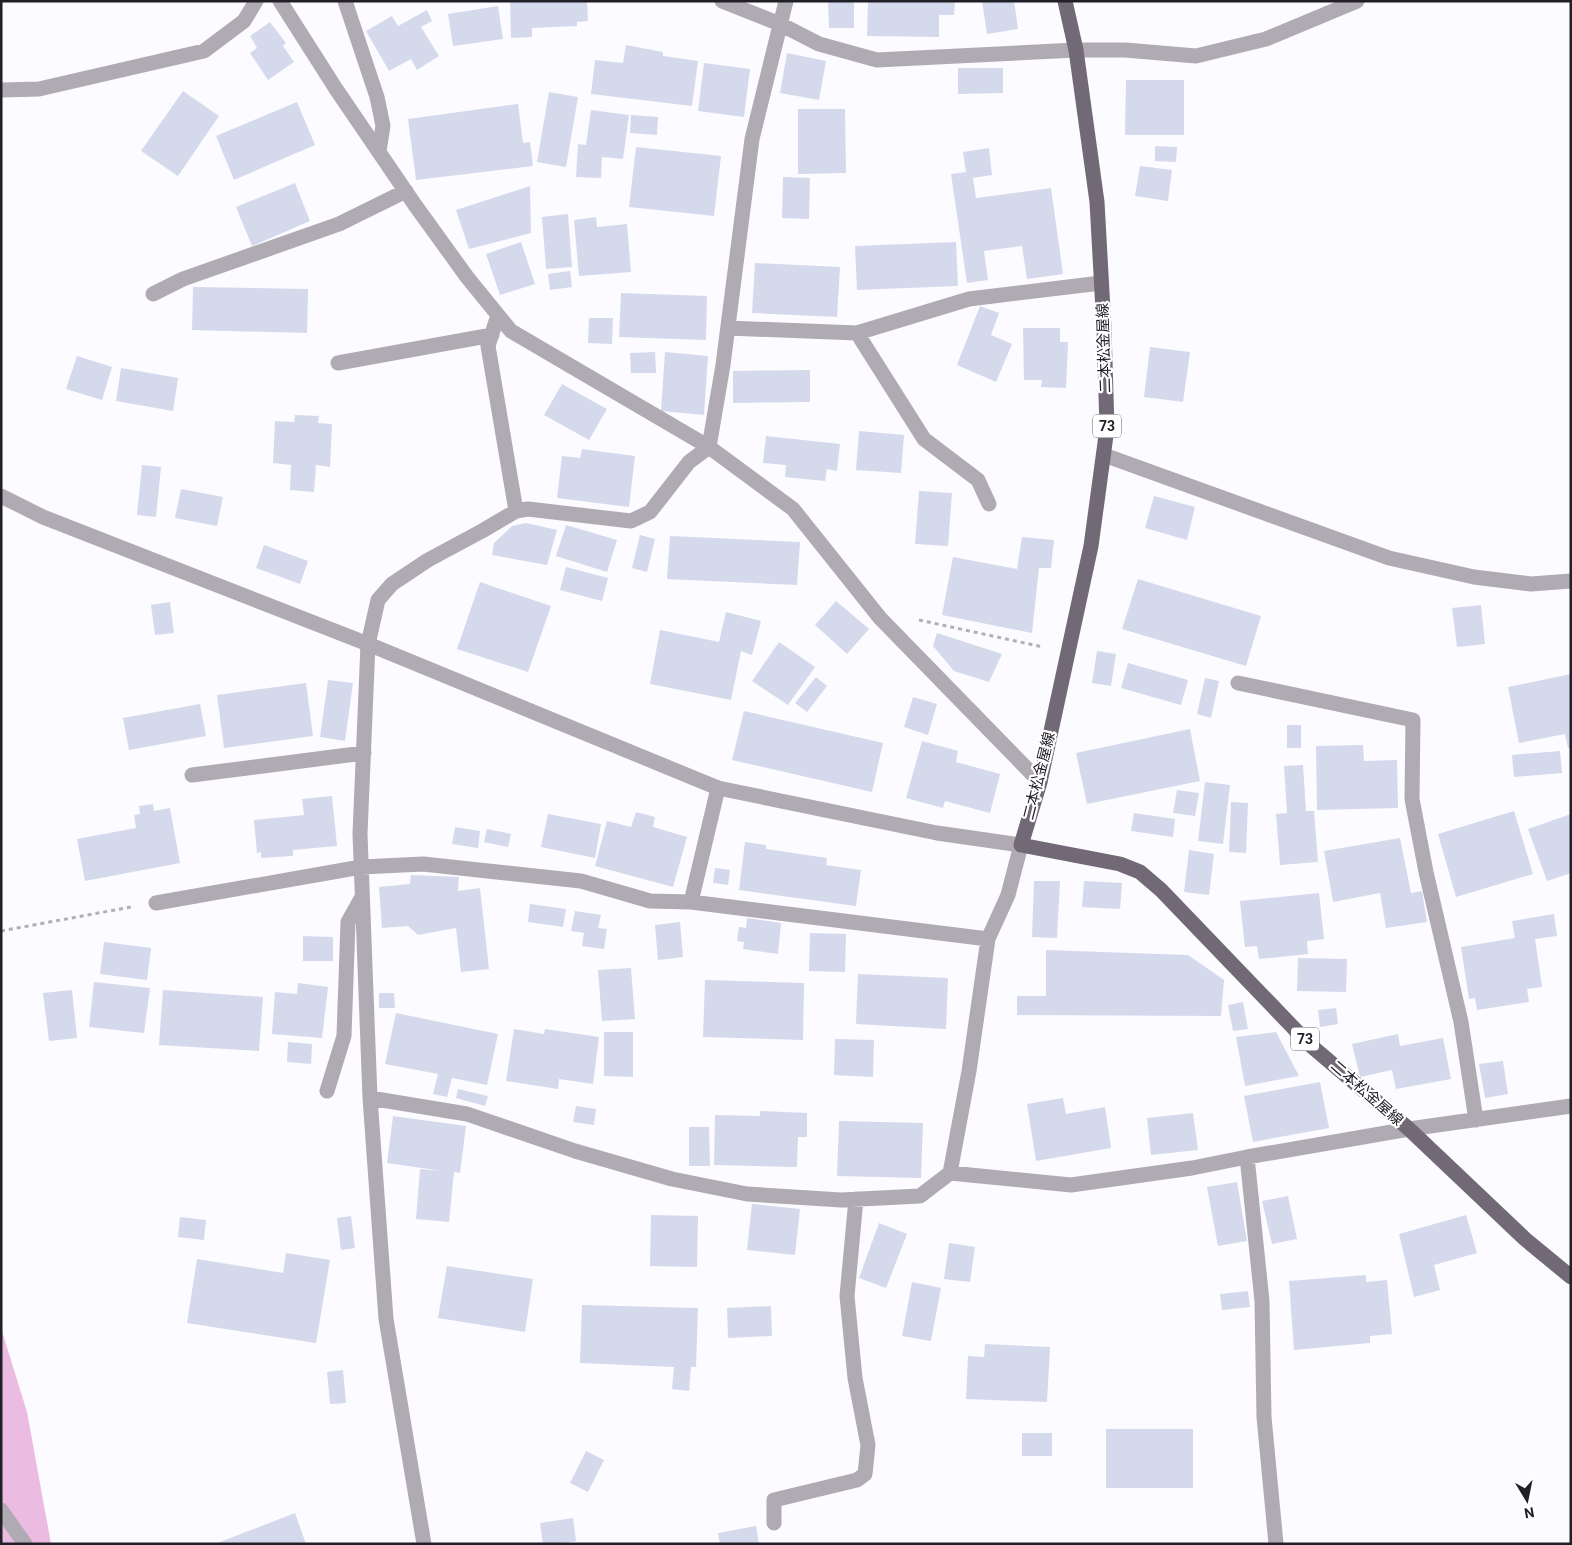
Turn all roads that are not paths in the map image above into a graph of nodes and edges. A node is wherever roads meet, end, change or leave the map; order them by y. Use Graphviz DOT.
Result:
graph roads {
  1 [pos="256,1"];
  2 [pos="280,1"];
  3 [pos="344,1"];
  4 [pos="722,1"];
  5 [pos="786,1"];
  6 [pos="1065,1"];
  7 [pos="1357,1"];
  8 [pos="780,24"];
  9 [pos="1076,50"];
  10 [pos="1,90"];
  11 [pos="378,151"];
  12 [pos="406,191"];
  13 [pos="1101,283"];
  14 [pos="153,294"];
  15 [pos="498,315"];
  16 [pos="728,328"];
  17 [pos="857,333"];
  18 [pos="492,334"];
  19 [pos="338,363"];
  20 [pos="709,447"];
  21 [pos="1104,455"];
  22 [pos="1,496"];
  23 [pos="990,504"];
  24 [pos="516,511"];
  25 [pos="1571,581"];
  26 [pos="368,644"];
  27 [pos="1238,683"];
  28 [pos="364,753"];
  29 [pos="192,775"];
  30 [pos="1040,782"];
  31 [pos="718,788"];
  32 [pos="1021,845"];
  33 [pos="361,867"];
  34 [pos="362,897"];
  35 [pos="691,902"];
  36 [pos="156,903"];
  37 [pos="988,939"];
  38 [pos="327,1091"];
  39 [pos="370,1098"];
  40 [pos="1571,1106"];
  41 [pos="1476,1120"];
  42 [pos="1409,1130"];
  43 [pos="1247,1157"];
  44 [pos="950,1173"];
  45 [pos="856,1199"];
  46 [pos="1571,1277"];
  47 [pos="1,1510"];
  48 [pos="774,1523"];
  49 [pos="25,1544"];
  50 [pos="424,1544"];
  51 [pos="1276,1544"];
  1 -- 10 [label="street"];
  2 -- 11 [label="street"];
  3 -- 11 [label="street"];
  4 -- 8 [label="street"];
  5 -- 8 [label="street"];
  6 -- 9 [label="main road, 二本松金屋線 / 73"];
  7 -- 9 [label="street"];
  8 -- 9 [label="street"];
  8 -- 16 [label="street"];
  9 -- 13 [label="main road, 二本松金屋線 / 73"];
  11 -- 12 [label="street"];
  12 -- 14 [label="street"];
  12 -- 15 [label="street"];
  13 -- 17 [label="street"];
  13 -- 21 [label="main road, 二本松金屋線 / 73"];
  15 -- 18 [label="street"];
  15 -- 20 [label="street"];
  16 -- 17 [label="street"];
  16 -- 20 [label="street"];
  17 -- 23 [label="street"];
  18 -- 19 [label="street"];
  18 -- 24 [label="street"];
  20 -- 24 [label="street"];
  20 -- 30 [label="street"];
  21 -- 25 [label="street"];
  21 -- 30 [label="main road, 二本松金屋線 / 73"];
  22 -- 26 [label="street"];
  24 -- 26 [label="street"];
  26 -- 28 [label="street"];
  26 -- 31 [label="street"];
  27 -- 41 [label="street"];
  28 -- 29 [label="street"];
  28 -- 33 [label="street"];
  30 -- 32 [label="main road, 二本松金屋線 / 73"];
  31 -- 32 [label="street"];
  31 -- 35 [label="street"];
  32 -- 37 [label="street"];
  32 -- 42 [label="main road, 二本松金屋線 / 73"];
  33 -- 34 [label="street"];
  33 -- 35 [label="street"];
  33 -- 36 [label="street"];
  34 -- 38 [label="street"];
  34 -- 39 [label="street"];
  35 -- 37 [label="street"];
  37 -- 44 [label="street"];
  39 -- 45 [label="street"];
  39 -- 50 [label="street"];
  40 -- 41 [label="street"];
  41 -- 42 [label="street"];
  42 -- 43 [label="street"];
  42 -- 46 [label="main road, 二本松金屋線 / 73"];
  43 -- 44 [label="street"];
  43 -- 51 [label="street"];
  44 -- 45 [label="street"];
  45 -- 48 [label="street"];
  47 -- 49 [label="street"];
}
